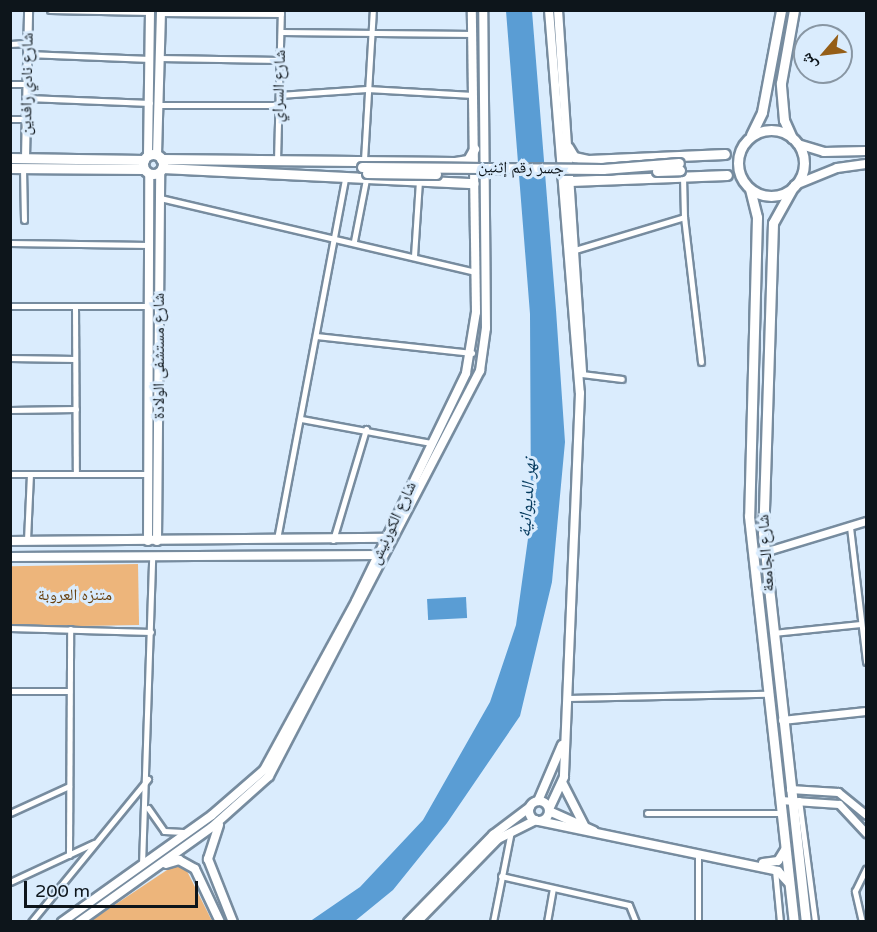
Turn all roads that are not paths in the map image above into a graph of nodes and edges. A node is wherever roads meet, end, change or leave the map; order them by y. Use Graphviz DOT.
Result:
graph roads {
  1 [pos="28,10"];
  2 [pos="50,10"];
  3 [pos="373,10"];
  4 [pos="472,10"];
  5 [pos="483,10"];
  6 [pos="549,10"];
  7 [pos="558,10"];
  8 [pos="781,10"];
  9 [pos="794,10"];
  10 [pos="150,11"];
  11 [pos="160,12"];
  12 [pos="281,12"];
  13 [pos="371,31"];
  14 [pos="281,32"];
  15 [pos="473,34"];
  16 [pos="27,43"];
  17 [pos="10,44"];
  18 [pos="27,54"];
  19 [pos="159,58"];
  20 [pos="150,59"];
  21 [pos="280,60"];
  22 [pos="10,84"];
  23 [pos="27,84"];
  24 [pos="367,90"];
  25 [pos="279,95"];
  26 [pos="473,95"];
  27 [pos="27,98"];
  28 [pos="150,103"];
  29 [pos="159,105"];
  30 [pos="279,105"];
  31 [pos="10,119"];
  32 [pos="27,119"];
  33 [pos="752,135"];
  34 [pos="795,141"];
  35 [pos="744,144"];
  36 [pos="568,147"];
  37 [pos="474,149"];
  38 [pos="558,149"];
  39 [pos="867,151"];
  40 [pos="725,154"];
  41 [pos="10,158"];
  42 [pos="25,158"];
  43 [pos="277,161"];
  44 [pos="153,164"];
  45 [pos="867,164"];
  46 [pos="10,168"];
  47 [pos="23,168"];
  48 [pos="681,169"];
  49 [pos="364,170"];
  50 [pos="326,174"];
  51 [pos="345,178"];
  52 [pos="419,178"];
  53 [pos="565,181"];
  54 [pos="474,183"];
  55 [pos="794,186"];
  56 [pos="749,188"];
  57 [pos="160,198"];
  58 [pos="684,217"];
  59 [pos="24,220"];
  60 [pos="335,237"];
  61 [pos="354,241"];
  62 [pos="10,243"];
  63 [pos="149,244"];
  64 [pos="575,250"];
  65 [pos="414,256"];
  66 [pos="475,272"];
  67 [pos="10,306"];
  68 [pos="75,306"];
  69 [pos="149,306"];
  70 [pos="475,325"];
  71 [pos="486,328"];
  72 [pos="316,336"];
  73 [pos="472,354"];
  74 [pos="10,358"];
  75 [pos="75,359"];
  76 [pos="701,362"];
  77 [pos="469,365"];
  78 [pos="149,368"];
  79 [pos="159,369"];
  80 [pos="480,371"];
  81 [pos="582,374"];
  82 [pos="622,379"];
  83 [pos="580,393"];
  84 [pos="75,409"];
  85 [pos="10,410"];
  86 [pos="301,419"];
  87 [pos="366,429"];
  88 [pos="430,443"];
  89 [pos="419,465"];
  90 [pos="431,470"];
  91 [pos="10,474"];
  92 [pos="30,474"];
  93 [pos="76,474"];
  94 [pos="149,474"];
  95 [pos="749,516"];
  96 [pos="763,517"];
  97 [pos="867,521"];
  98 [pos="850,527"];
  99 [pos="397,537"];
  100 [pos="387,538"];
  101 [pos="27,540"];
  102 [pos="250,540"];
  103 [pos="277,540"];
  104 [pos="333,540"];
  105 [pos="10,541"];
  106 [pos="48,541"];
  107 [pos="65,541"];
  108 [pos="153,541"];
  109 [pos="764,552"];
  110 [pos="383,555"];
  111 [pos="45,556"];
  112 [pos="66,556"];
  113 [pos="10,557"];
  114 [pos="251,557"];
  115 [pos="152,558"];
  116 [pos="754,579"];
  117 [pos="768,579"];
  118 [pos="861,624"];
  119 [pos="10,628"];
  120 [pos="70,629"];
  121 [pos="151,632"];
  122 [pos="773,633"];
  123 [pos="867,663"];
  124 [pos="10,691"];
  125 [pos="67,691"];
  126 [pos="767,694"];
  127 [pos="567,698"];
  128 [pos="867,711"];
  129 [pos="782,720"];
  130 [pos="567,724"];
  131 [pos="148,779"];
  132 [pos="563,784"];
  133 [pos="69,786"];
  134 [pos="790,789"];
  135 [pos="780,800"];
  136 [pos="538,801"];
  137 [pos="795,801"];
  138 [pos="858,805"];
  139 [pos="147,807"];
  140 [pos="530,807"];
  141 [pos="549,810"];
  142 [pos="10,813"];
  143 [pos="647,813"];
  144 [pos="850,813"];
  145 [pos="867,815"];
  146 [pos="226,816"];
  147 [pos="782,817"];
  148 [pos="537,821"];
  149 [pos="794,822"];
  150 [pos="191,830"];
  151 [pos="512,830"];
  152 [pos="589,830"];
  153 [pos="867,833"];
  154 [pos="95,842"];
  155 [pos="786,847"];
  156 [pos="698,853"];
  157 [pos="69,855"];
  158 [pos="142,866"];
  159 [pos="867,868"];
  160 [pos="155,869"];
  161 [pos="775,870"];
  162 [pos="501,876"];
  163 [pos="10,882"];
  164 [pos="553,889"];
  165 [pos="791,890"];
  166 [pos="100,902"];
  167 [pos="31,921"];
  168 [pos="63,921"];
  169 [pos="79,921"];
  170 [pos="220,921"];
  171 [pos="233,921"];
  172 [pos="408,921"];
  173 [pos="417,921"];
  174 [pos="493,921"];
  175 [pos="547,921"];
  176 [pos="636,921"];
  177 [pos="698,921"];
  178 [pos="780,921"];
  179 [pos="794,921"];
  180 [pos="806,921"];
  181 [pos="815,921"];
  182 [pos="862,921"];
  1 -- 16 [label="street, شارع نادي رافدين"];
  2 -- 10 [label="street"];
  3 -- 13 [label="street"];
  4 -- 15 [label="main road, شارع الكورنيش"];
  5 -- 71 [label="main road, شارع الكورنيش"];
  6 -- 38 [label="main road"];
  7 -- 36 [label="main road"];
  8 -- 33 [label="main road"];
  9 -- 34 [label="main road"];
  10 -- 20 [label="main road"];
  11 -- 12 [label="street"];
  11 -- 19 [label="main road"];
  12 -- 14 [label="street, شارع السراي"];
  13 -- 14 [label="street"];
  13 -- 15 [label="street"];
  13 -- 24 [label="street"];
  14 -- 21 [label="street, شارع السراي"];
  15 -- 26 [label="main road, شارع الكورنيش"];
  16 -- 17 [label="street"];
  16 -- 18 [label="street, شارع نادي رافدين"];
  18 -- 20 [label="street"];
  18 -- 23 [label="street, شارع نادي رافدين"];
  19 -- 21 [label="street"];
  19 -- 29 [label="main road"];
  20 -- 28 [label="main road"];
  21 -- 25 [label="street, شارع السراي"];
  22 -- 23 [label="street"];
  23 -- 27 [label="street, شارع نادي رافدين"];
  24 -- 25 [label="street"];
  24 -- 26 [label="street"];
  24 -- 49 [label="street"];
  25 -- 30 [label="street, شارع السراي"];
  26 -- 37 [label="main road, شارع الكورنيش"];
  27 -- 28 [label="street"];
  27 -- 32 [label="street, شارع نادي رافدين"];
  28 -- 44 [label="main road"];
  29 -- 30 [label="street"];
  29 -- 44 [label="main road"];
  30 -- 43 [label="street, شارع السراي"];
  31 -- 32 [label="street"];
  32 -- 42 [label="street, شارع نادي رافدين"];
  33 -- 34 [label="main road"];
  33 -- 35 [label="main road"];
  34 -- 39 [label="main road"];
  34 -- 55 [label="main road"];
  35 -- 40 [label="main road"];
  35 -- 56 [label="main road"];
  36 -- 38 [label="main road"];
  36 -- 40 [label="main road"];
  36 -- 53 [label="main road"];
  37 -- 49 [label="main road"];
  37 -- 54 [label="main road, شارع الكورنيش"];
  38 -- 53 [label="main road"];
  40 -- 48 [label="main road"];
  41 -- 42 [label="main road"];
  42 -- 44 [label="main road"];
  43 -- 44 [label="main road"];
  43 -- 49 [label="main road"];
  44 -- 47 [label="main road"];
  44 -- 50 [label="main road"];
  44 -- 57 [label="main road, شارع مستشفى الولادة"];
  44 -- 63 [label="main road, شارع مستشفى الولادة"];
  45 -- 55 [label="main road"];
  46 -- 47 [label="main road"];
  47 -- 59 [label="street"];
  48 -- 49 [label="main road, جسر رقم إثنين, bridge"];
  48 -- 53 [label="main road"];
  48 -- 56 [label="main road"];
  48 -- 58 [label="street"];
  49 -- 50 [label="main road"];
  49 -- 51 [label="main road"];
  49 -- 52 [label="main road"];
  49 -- 61 [label="street"];
  50 -- 51 [label="main road"];
  51 -- 60 [label="street"];
  52 -- 54 [label="main road"];
  52 -- 65 [label="street"];
  53 -- 64 [label="main road"];
  53 -- 83 [label="main road"];
  54 -- 66 [label="main road, شارع الكورنيش"];
  55 -- 56 [label="main road"];
  55 -- 96 [label="main road, شارع الجامعة"];
  56 -- 95 [label="main road, شارع الجامعة"];
  57 -- 60 [label="street"];
  57 -- 79 [label="main road, شارع مستشفى الولادة"];
  58 -- 64 [label="street"];
  58 -- 76 [label="street"];
  60 -- 61 [label="street"];
  60 -- 72 [label="street"];
  61 -- 65 [label="street"];
  62 -- 63 [label="street"];
  63 -- 69 [label="main road, شارع مستشفى الولادة"];
  64 -- 81 [label="main road"];
  65 -- 66 [label="street"];
  66 -- 70 [label="main road, شارع الكورنيش"];
  67 -- 68 [label="street"];
  68 -- 69 [label="street"];
  68 -- 75 [label="street"];
  69 -- 78 [label="main road, شارع مستشفى الولادة"];
  70 -- 71 [label="main road"];
  70 -- 73 [label="main road, شارع الكورنيش"];
  71 -- 80 [label="main road, شارع الكورنيش"];
  72 -- 73 [label="street"];
  72 -- 86 [label="street"];
  73 -- 77 [label="main road, شارع الكورنيش"];
  74 -- 75 [label="street"];
  75 -- 84 [label="street"];
  77 -- 80 [label="main road"];
  77 -- 88 [label="main road, شارع الكورنيش"];
  78 -- 79 [label="main road"];
  78 -- 94 [label="main road, شارع مستشفى الولادة"];
  79 -- 108 [label="main road, شارع مستشفى الولادة"];
  80 -- 90 [label="main road, شارع الكورنيش"];
  81 -- 82 [label="street"];
  81 -- 83 [label="main road"];
  83 -- 127 [label="main road"];
  84 -- 85 [label="street"];
  84 -- 93 [label="street"];
  86 -- 87 [label="street"];
  86 -- 103 [label="street"];
  87 -- 88 [label="street"];
  87 -- 104 [label="street"];
  88 -- 89 [label="main road, شارع الكورنيش"];
  89 -- 90 [label="main road"];
  89 -- 100 [label="main road, شارع الكورنيش"];
  90 -- 99 [label="main road, شارع الكورنيش"];
  91 -- 92 [label="street"];
  92 -- 93 [label="street"];
  92 -- 101 [label="street"];
  93 -- 94 [label="street"];
  94 -- 108 [label="main road, شارع مستشفى الولادة"];
  95 -- 96 [label="main road"];
  95 -- 116 [label="main road, شارع الجامعة"];
  96 -- 109 [label="main road, شارع الجامعة"];
  97 -- 98 [label="street"];
  98 -- 109 [label="street"];
  98 -- 118 [label="street"];
  99 -- 100 [label="main road"];
  99 -- 110 [label="main road, شارع الكورنيش"];
  100 -- 104 [label="main road"];
  100 -- 110 [label="main road, شارع الكورنيش"];
  101 -- 105 [label="main road"];
  101 -- 106 [label="main road"];
  102 -- 103 [label="main road"];
  102 -- 108 [label="main road"];
  102 -- 114 [label="main road"];
  103 -- 104 [label="main road"];
  106 -- 107 [label="main road"];
  106 -- 111 [label="main road"];
  107 -- 108 [label="main road"];
  107 -- 112 [label="main road"];
  109 -- 117 [label="main road, شارع الجامعة"];
  110 -- 114 [label="main road"];
  110 -- 146 [label="main road, شارع الكورنيش"];
  110 -- 150 [label="main road, شارع الكورنيش"];
  111 -- 112 [label="main road"];
  111 -- 113 [label="main road"];
  112 -- 115 [label="main road"];
  114 -- 115 [label="main road"];
  115 -- 121 [label="street"];
  116 -- 117 [label="main road"];
  116 -- 126 [label="main road, شارع الجامعة"];
  117 -- 122 [label="main road, شارع الجامعة"];
  118 -- 122 [label="street"];
  118 -- 123 [label="street"];
  119 -- 120 [label="street"];
  120 -- 121 [label="street"];
  120 -- 125 [label="street"];
  121 -- 131 [label="street"];
  122 -- 129 [label="main road, شارع الجامعة"];
  124 -- 125 [label="street"];
  125 -- 133 [label="street"];
  126 -- 127 [label="street"];
  126 -- 135 [label="main road, شارع الجامعة"];
  127 -- 130 [label="main road"];
  128 -- 129 [label="street"];
  129 -- 134 [label="main road, شارع الجامعة"];
  130 -- 132 [label="main road"];
  130 -- 136 [label="main road"];
  131 -- 139 [label="street"];
  131 -- 154 [label="street"];
  132 -- 141 [label="main road"];
  132 -- 152 [label="main road"];
  133 -- 142 [label="street"];
  133 -- 157 [label="street"];
  134 -- 137 [label="main road, شارع الجامعة"];
  134 -- 138 [label="street"];
  135 -- 137 [label="street"];
  135 -- 147 [label="main road, شارع الجامعة"];
  136 -- 140 [label="main road"];
  136 -- 141 [label="main road"];
  137 -- 144 [label="street"];
  137 -- 149 [label="main road, شارع الجامعة"];
  137 -- 181 [label="street"];
  138 -- 144 [label="street"];
  138 -- 145 [label="street"];
  139 -- 150 [label="street"];
  139 -- 158 [label="street"];
  140 -- 148 [label="main road"];
  140 -- 172 [label="main road"];
  141 -- 148 [label="main road"];
  141 -- 152 [label="main road"];
  143 -- 147 [label="street"];
  144 -- 153 [label="street"];
  146 -- 160 [label="main road, شارع الكورنيش"];
  146 -- 171 [label="main road"];
  147 -- 149 [label="main road"];
  147 -- 155 [label="main road, شارع الجامعة"];
  148 -- 151 [label="main road"];
  148 -- 156 [label="main road"];
  149 -- 180 [label="main road, شارع الجامعة"];
  150 -- 158 [label="main road, شارع الكورنيش"];
  151 -- 162 [label="street"];
  151 -- 173 [label="main road"];
  152 -- 156 [label="main road"];
  154 -- 157 [label="street"];
  154 -- 167 [label="street"];
  155 -- 156 [label="main road"];
  155 -- 165 [label="main road, شارع الجامعة"];
  156 -- 161 [label="main road"];
  156 -- 177 [label="street"];
  157 -- 163 [label="street"];
  158 -- 166 [label="main road, شارع الكورنيش"];
  159 -- 182 [label="street"];
  160 -- 166 [label="main road, شارع الكورنيش"];
  160 -- 170 [label="main road"];
  161 -- 165 [label="main road"];
  161 -- 178 [label="street"];
  162 -- 164 [label="street"];
  162 -- 174 [label="street"];
  164 -- 175 [label="street"];
  164 -- 176 [label="street"];
  165 -- 179 [label="main road, شارع الجامعة"];
  166 -- 168 [label="main road, شارع الكورنيش"];
  166 -- 169 [label="main road, شارع الكورنيش"];
}
